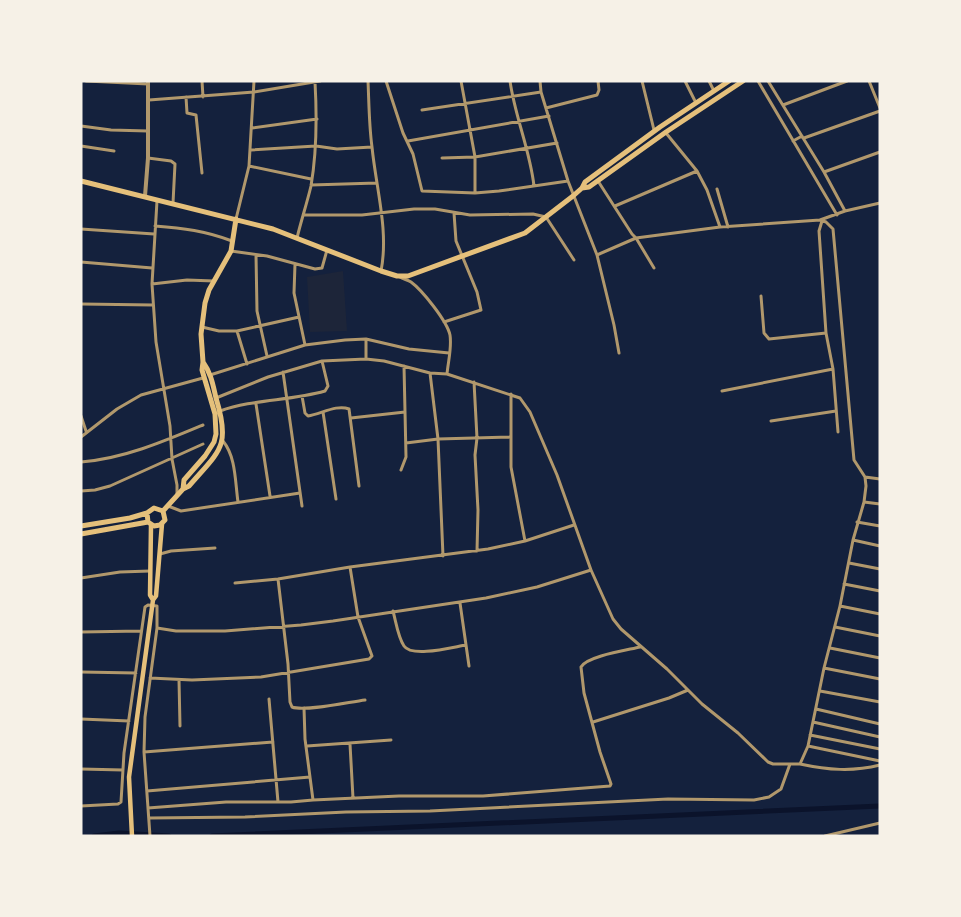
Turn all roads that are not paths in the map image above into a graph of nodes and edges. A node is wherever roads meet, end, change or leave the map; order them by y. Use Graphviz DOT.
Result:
graph roads {
  1 [pos="86,81"];
  2 [pos="202,81"];
  3 [pos="254,81"];
  4 [pos="320,81"];
  5 [pos="368,81"];
  6 [pos="386,81"];
  7 [pos="461,81"];
  8 [pos="510,81"];
  9 [pos="540,81"];
  10 [pos="598,81"];
  11 [pos="642,81"];
  12 [pos="685,81"];
  13 [pos="709,81"];
  14 [pos="729,81"];
  15 [pos="742,81"];
  16 [pos="758,81"];
  17 [pos="768,81"];
  18 [pos="847,81"];
  19 [pos="869,81"];
  20 [pos="315,82"];
  21 [pos="148,83"];
  22 [pos="295,83"];
  23 [pos="714,91"];
  24 [pos="254,92"];
  25 [pos="541,92"];
  26 [pos="186,97"];
  27 [pos="203,97"];
  28 [pos="512,98"];
  29 [pos="149,100"];
  30 [pos="696,102"];
  31 [pos="465,104"];
  32 [pos="783,105"];
  33 [pos="546,108"];
  34 [pos="422,110"];
  35 [pos="880,110"];
  36 [pos="549,116"];
  37 [pos="317,119"];
  38 [pos="520,120"];
  39 [pos="81,126"];
  40 [pos="252,128"];
  41 [pos="470,129"];
  42 [pos="148,131"];
  43 [pos="654,131"];
  44 [pos="666,132"];
  45 [pos="803,137"];
  46 [pos="408,141"];
  47 [pos="793,141"];
  48 [pos="556,143"];
  49 [pos="81,146"];
  50 [pos="316,146"];
  51 [pos="372,147"];
  52 [pos="527,149"];
  53 [pos="251,150"];
  54 [pos="114,151"];
  55 [pos="880,152"];
  56 [pos="475,157"];
  57 [pos="148,158"];
  58 [pos="442,158"];
  59 [pos="249,166"];
  60 [pos="698,172"];
  61 [pos="824,172"];
  62 [pos="202,173"];
  63 [pos="311,179"];
  64 [pos="81,181"];
  65 [pos="568,181"];
  66 [pos="598,181"];
  67 [pos="377,183"];
  68 [pos="311,186"];
  69 [pos="534,186"];
  70 [pos="582,188"];
  71 [pos="717,189"];
  72 [pos="475,193"];
  73 [pos="145,196"];
  74 [pos="574,196"];
  75 [pos="157,201"];
  76 [pos="173,203"];
  77 [pos="880,203"];
  78 [pos="615,206"];
  79 [pos="845,211"];
  80 [pos="454,213"];
  81 [pos="381,214"];
  82 [pos="303,215"];
  83 [pos="837,215"];
  84 [pos="546,218"];
  85 [pos="236,219"];
  86 [pos="823,221"];
  87 [pos="155,226"];
  88 [pos="720,227"];
  89 [pos="728,227"];
  90 [pos="81,229"];
  91 [pos="154,234"];
  92 [pos="296,238"];
  93 [pos="636,238"];
  94 [pos="233,241"];
  95 [pos="328,250"];
  96 [pos="231,251"];
  97 [pos="256,255"];
  98 [pos="596,256"];
  99 [pos="462,257"];
  100 [pos="574,260"];
  101 [pos="81,262"];
  102 [pos="295,264"];
  103 [pos="152,268"];
  104 [pos="654,268"];
  105 [pos="381,271"];
  106 [pos="397,276"];
  107 [pos="214,281"];
  108 [pos="152,284"];
  109 [pos="761,296"];
  110 [pos="81,304"];
  111 [pos="153,305"];
  112 [pos="299,317"];
  113 [pos="444,322"];
  114 [pos="260,326"];
  115 [pos="202,327"];
  116 [pos="237,331"];
  117 [pos="826,333"];
  118 [pos="366,339"];
  119 [pos="305,344"];
  120 [pos="619,353"];
  121 [pos="449,354"];
  122 [pos="268,356"];
  123 [pos="366,359"];
  124 [pos="322,361"];
  125 [pos="203,362"];
  126 [pos="247,364"];
  127 [pos="404,366"];
  128 [pos="833,370"];
  129 [pos="283,372"];
  130 [pos="430,373"];
  131 [pos="447,374"];
  132 [pos="210,375"];
  133 [pos="204,378"];
  134 [pos="474,382"];
  135 [pos="163,388"];
  136 [pos="722,391"];
  137 [pos="511,394"];
  138 [pos="302,396"];
  139 [pos="216,398"];
  140 [pos="288,399"];
  141 [pos="256,404"];
  142 [pos="220,411"];
  143 [pos="836,411"];
  144 [pos="323,412"];
  145 [pos="405,412"];
  146 [pos="81,416"];
  147 [pos="351,418"];
  148 [pos="771,421"];
  149 [pos="203,425"];
  150 [pos="86,431"];
  151 [pos="838,432"];
  152 [pos="510,436"];
  153 [pos="81,437"];
  154 [pos="171,438"];
  155 [pos="478,438"];
  156 [pos="438,440"];
  157 [pos="223,441"];
  158 [pos="406,443"];
  159 [pos="203,444"];
  160 [pos="172,459"];
  161 [pos="81,462"];
  162 [pos="401,470"];
  163 [pos="865,477"];
  164 [pos="880,479"];
  165 [pos="359,486"];
  166 [pos="183,489"];
  167 [pos="81,490"];
  168 [pos="300,493"];
  169 [pos="270,496"];
  170 [pos="176,498"];
  171 [pos="336,499"];
  172 [pos="238,502"];
  173 [pos="864,502"];
  174 [pos="880,504"];
  175 [pos="168,506"];
  176 [pos="302,506"];
  177 [pos="163,511"];
  178 [pos="147,513"];
  179 [pos="857,522"];
  180 [pos="150,524"];
  181 [pos="162,524"];
  182 [pos="574,525"];
  183 [pos="81,526"];
  184 [pos="880,526"];
  185 [pos="81,534"];
  186 [pos="853,540"];
  187 [pos="525,541"];
  188 [pos="880,546"];
  189 [pos="215,548"];
  190 [pos="477,551"];
  191 [pos="160,554"];
  192 [pos="443,556"];
  193 [pos="849,563"];
  194 [pos="350,568"];
  195 [pos="880,569"];
  196 [pos="591,570"];
  197 [pos="150,571"];
  198 [pos="81,578"];
  199 [pos="278,579"];
  200 [pos="235,583"];
  201 [pos="843,584"];
  202 [pos="880,591"];
  203 [pos="460,603"];
  204 [pos="152,605"];
  205 [pos="840,606"];
  206 [pos="393,611"];
  207 [pos="880,614"];
  208 [pos="358,617"];
  209 [pos="284,626"];
  210 [pos="835,627"];
  211 [pos="157,628"];
  212 [pos="81,632"];
  213 [pos="141,632"];
  214 [pos="880,636"];
  215 [pos="466,645"];
  216 [pos="641,647"];
  217 [pos="830,648"];
  218 [pos="880,658"];
  219 [pos="469,666"];
  220 [pos="824,668"];
  221 [pos="81,672"];
  222 [pos="136,673"];
  223 [pos="288,674"];
  224 [pos="150,678"];
  225 [pos="880,679"];
  226 [pos="179,680"];
  227 [pos="688,690"];
  228 [pos="820,691"];
  229 [pos="268,699"];
  230 [pos="365,700"];
  231 [pos="880,702"];
  232 [pos="304,708"];
  233 [pos="816,709"];
  234 [pos="81,719"];
  235 [pos="129,721"];
  236 [pos="593,722"];
  237 [pos="813,722"];
  238 [pos="880,724"];
  239 [pos="180,726"];
  240 [pos="810,735"];
  241 [pos="880,737"];
  242 [pos="392,740"];
  243 [pos="273,742"];
  244 [pos="350,744"];
  245 [pos="307,746"];
  246 [pos="808,746"];
  247 [pos="880,749"];
  248 [pos="144,752"];
  249 [pos="880,761"];
  250 [pos="789,764"];
  251 [pos="800,764"];
  252 [pos="880,765"];
  253 [pos="81,769"];
  254 [pos="123,770"];
  255 [pos="310,777"];
  256 [pos="275,780"];
  257 [pos="147,790"];
  258 [pos="353,798"];
  259 [pos="312,800"];
  260 [pos="278,802"];
  261 [pos="81,806"];
  262 [pos="148,808"];
  263 [pos="149,820"];
  264 [pos="880,824"];
  265 [pos="132,836"];
  266 [pos="150,836"];
  267 [pos="826,836"];
  1 -- 21 [label="street"];
  2 -- 27 [label="street"];
  3 -- 24 [label="street"];
  4 -- 20 [label="street"];
  5 -- 51 [label="street"];
  6 -- 46 [label="street"];
  7 -- 31 [label="street"];
  8 -- 28 [label="street"];
  9 -- 25 [label="street"];
  10 -- 33 [label="street"];
  11 -- 43 [label="street"];
  12 -- 30 [label="street"];
  13 -- 23 [label="street"];
  14 -- 23 [label="main road"];
  15 -- 44 [label="main road"];
  16 -- 47 [label="street"];
  17 -- 32 [label="street"];
  18 -- 32 [label="street"];
  19 -- 35 [label="street"];
  20 -- 22 [label="street"];
  20 -- 37 [label="street"];
  21 -- 29 [label="street"];
  22 -- 24 [label="street"];
  23 -- 30 [label="main road"];
  24 -- 27 [label="street"];
  24 -- 40 [label="street"];
  25 -- 28 [label="street"];
  25 -- 33 [label="street"];
  26 -- 27 [label="street"];
  26 -- 29 [label="street"];
  26 -- 62 [label="street"];
  28 -- 31 [label="street"];
  28 -- 38 [label="street"];
  29 -- 42 [label="street"];
  30 -- 43 [label="main road"];
  31 -- 34 [label="street"];
  31 -- 41 [label="street"];
  32 -- 45 [label="street"];
  33 -- 36 [label="street"];
  35 -- 45 [label="street"];
  36 -- 38 [label="street"];
  36 -- 48 [label="street"];
  37 -- 40 [label="street"];
  37 -- 50 [label="street"];
  38 -- 41 [label="street"];
  38 -- 52 [label="street"];
  39 -- 42 [label="street"];
  40 -- 53 [label="street"];
  41 -- 46 [label="street"];
  41 -- 56 [label="street"];
  42 -- 57 [label="street"];
  43 -- 70 [label="main road"];
  44 -- 60 [label="street"];
  44 -- 66 [label="main road"];
  45 -- 47 [label="street"];
  45 -- 61 [label="street"];
  46 -- 72 [label="street"];
  47 -- 83 [label="street"];
  48 -- 52 [label="street"];
  48 -- 65 [label="street"];
  49 -- 54 [label="street"];
  50 -- 51 [label="street"];
  50 -- 53 [label="street"];
  50 -- 63 [label="street"];
  51 -- 67 [label="street"];
  52 -- 56 [label="street"];
  52 -- 69 [label="street"];
  53 -- 59 [label="street"];
  55 -- 61 [label="street"];
  56 -- 58 [label="street"];
  56 -- 72 [label="street"];
  57 -- 73 [label="street"];
  57 -- 76 [label="street"];
  59 -- 63 [label="street"];
  59 -- 85 [label="street"];
  60 -- 78 [label="street"];
  60 -- 88 [label="street"];
  61 -- 79 [label="street"];
  63 -- 68 [label="street"];
  64 -- 73 [label="main road"];
  65 -- 69 [label="street"];
  65 -- 74 [label="street"];
  66 -- 70 [label="main road"];
  66 -- 78 [label="street"];
  67 -- 68 [label="street"];
  67 -- 81 [label="street"];
  68 -- 82 [label="street"];
  69 -- 72 [label="street"];
  70 -- 74 [label="main road"];
  71 -- 89 [label="street"];
  73 -- 75 [label="main road"];
  74 -- 84 [label="main road"];
  74 -- 98 [label="street"];
  75 -- 76 [label="main road"];
  75 -- 87 [label="street"];
  76 -- 85 [label="main road"];
  77 -- 79 [label="street"];
  78 -- 93 [label="street"];
  79 -- 83 [label="street"];
  80 -- 81 [label="street"];
  80 -- 84 [label="street"];
  80 -- 99 [label="street"];
  81 -- 82 [label="street"];
  81 -- 105 [label="street"];
  82 -- 92 [label="street"];
  83 -- 86 [label="street"];
  84 -- 99 [label="main road"];
  84 -- 100 [label="street"];
  85 -- 92 [label="main road"];
  85 -- 94 [label="main road"];
  86 -- 89 [label="street"];
  86 -- 117 [label="street"];
  86 -- 163 [label="street"];
  87 -- 91 [label="street"];
  87 -- 94 [label="street"];
  88 -- 89 [label="street"];
  88 -- 93 [label="street"];
  90 -- 91 [label="street"];
  91 -- 103 [label="street"];
  92 -- 95 [label="main road"];
  93 -- 98 [label="street"];
  93 -- 104 [label="street"];
  94 -- 96 [label="main road"];
  95 -- 102 [label="street"];
  95 -- 105 [label="main road"];
  96 -- 97 [label="street"];
  96 -- 107 [label="main road"];
  97 -- 102 [label="street"];
  97 -- 114 [label="street"];
  98 -- 120 [label="street"];
  99 -- 106 [label="main road"];
  99 -- 113 [label="street"];
  101 -- 103 [label="street"];
  102 -- 112 [label="street"];
  103 -- 108 [label="street"];
  105 -- 106 [label="main road"];
  106 -- 113 [label="street"];
  107 -- 108 [label="street"];
  107 -- 115 [label="main road"];
  108 -- 111 [label="street"];
  109 -- 117 [label="street"];
  110 -- 111 [label="street"];
  111 -- 135 [label="street"];
  112 -- 114 [label="street"];
  112 -- 119 [label="street"];
  113 -- 121 [label="street"];
  114 -- 116 [label="street"];
  114 -- 122 [label="street"];
  115 -- 116 [label="street"];
  115 -- 125 [label="main road"];
  116 -- 126 [label="street"];
  117 -- 128 [label="street"];
  118 -- 119 [label="street"];
  118 -- 121 [label="street"];
  118 -- 123 [label="street"];
  119 -- 122 [label="street"];
  121 -- 131 [label="street"];
  122 -- 126 [label="street"];
  123 -- 124 [label="street"];
  123 -- 127 [label="street"];
  124 -- 129 [label="street"];
  124 -- 138 [label="street"];
  125 -- 132 [label="main road"];
  125 -- 133 [label="main road"];
  126 -- 132 [label="street"];
  127 -- 130 [label="street"];
  127 -- 145 [label="street"];
  128 -- 136 [label="street"];
  128 -- 143 [label="street"];
  129 -- 139 [label="street"];
  129 -- 140 [label="street"];
  130 -- 131 [label="street"];
  130 -- 156 [label="street"];
  131 -- 134 [label="street"];
  132 -- 139 [label="main road"];
  133 -- 135 [label="street"];
  133 -- 166 [label="main road"];
  134 -- 137 [label="street"];
  134 -- 155 [label="street"];
  135 -- 150 [label="street"];
  135 -- 154 [label="street"];
  137 -- 152 [label="street"];
  137 -- 182 [label="street"];
  138 -- 140 [label="street"];
  138 -- 144 [label="street"];
  139 -- 142 [label="main road"];
  140 -- 141 [label="street"];
  140 -- 168 [label="street"];
  141 -- 142 [label="street"];
  141 -- 169 [label="street"];
  142 -- 157 [label="main road"];
  143 -- 148 [label="street"];
  143 -- 151 [label="street"];
  144 -- 147 [label="street"];
  144 -- 171 [label="street"];
  145 -- 147 [label="street"];
  145 -- 158 [label="street"];
  146 -- 150 [label="street"];
  147 -- 165 [label="street"];
  149 -- 154 [label="street"];
  150 -- 153 [label="street"];
  152 -- 155 [label="street"];
  152 -- 187 [label="street"];
  154 -- 160 [label="street"];
  154 -- 161 [label="street"];
  155 -- 156 [label="street"];
  155 -- 190 [label="street"];
  156 -- 158 [label="street"];
  156 -- 192 [label="street"];
  157 -- 166 [label="main road"];
  157 -- 172 [label="street"];
  158 -- 162 [label="street"];
  159 -- 160 [label="street"];
  160 -- 167 [label="street"];
  160 -- 170 [label="street"];
  163 -- 164 [label="street"];
  163 -- 173 [label="street"];
  166 -- 170 [label="main road"];
  168 -- 169 [label="street"];
  168 -- 176 [label="street"];
  169 -- 172 [label="street"];
  170 -- 175 [label="main road"];
  172 -- 175 [label="street"];
  173 -- 174 [label="street"];
  173 -- 179 [label="street"];
  175 -- 177 [label="main road"];
  177 -- 178 [label="main road"];
  177 -- 181 [label="main road"];
  178 -- 180 [label="main road"];
  178 -- 183 [label="main road"];
  179 -- 184 [label="street"];
  179 -- 186 [label="street"];
  180 -- 181 [label="main road"];
  180 -- 185 [label="main road"];
  180 -- 197 [label="main road"];
  181 -- 191 [label="main road"];
  182 -- 187 [label="street"];
  182 -- 196 [label="street"];
  186 -- 188 [label="street"];
  186 -- 193 [label="street"];
  187 -- 190 [label="street"];
  189 -- 191 [label="street"];
  190 -- 192 [label="street"];
  191 -- 204 [label="main road"];
  192 -- 194 [label="street"];
  193 -- 195 [label="street"];
  193 -- 201 [label="street"];
  194 -- 199 [label="street"];
  194 -- 208 [label="street"];
  196 -- 203 [label="street"];
  196 -- 216 [label="street"];
  197 -- 198 [label="street"];
  197 -- 204 [label="main road"];
  199 -- 200 [label="street"];
  199 -- 209 [label="street"];
  201 -- 202 [label="street"];
  201 -- 205 [label="street"];
  203 -- 206 [label="street"];
  203 -- 215 [label="street"];
  204 -- 211 [label="street"];
  204 -- 213 [label="street"];
  204 -- 265 [label="main road"];
  205 -- 207 [label="street"];
  205 -- 210 [label="street"];
  206 -- 208 [label="street"];
  206 -- 215 [label="street"];
  208 -- 209 [label="street"];
  208 -- 223 [label="street"];
  209 -- 211 [label="street"];
  209 -- 223 [label="street"];
  210 -- 214 [label="street"];
  210 -- 217 [label="street"];
  211 -- 224 [label="street"];
  212 -- 213 [label="street"];
  213 -- 222 [label="street"];
  215 -- 219 [label="street"];
  216 -- 227 [label="street"];
  216 -- 236 [label="street"];
  217 -- 218 [label="street"];
  217 -- 220 [label="street"];
  220 -- 225 [label="street"];
  220 -- 228 [label="street"];
  221 -- 222 [label="street"];
  222 -- 235 [label="street"];
  223 -- 226 [label="street"];
  223 -- 232 [label="street"];
  224 -- 226 [label="street"];
  224 -- 248 [label="street"];
  226 -- 239 [label="street"];
  227 -- 236 [label="street"];
  227 -- 250 [label="street"];
  228 -- 231 [label="street"];
  228 -- 233 [label="street"];
  229 -- 243 [label="street"];
  230 -- 232 [label="street"];
  232 -- 245 [label="street"];
  233 -- 237 [label="street"];
  233 -- 238 [label="street"];
  234 -- 235 [label="street"];
  235 -- 254 [label="street"];
  236 -- 258 [label="street"];
  237 -- 240 [label="street"];
  237 -- 241 [label="street"];
  240 -- 246 [label="street"];
  240 -- 247 [label="street"];
  242 -- 244 [label="street"];
  243 -- 248 [label="street"];
  243 -- 256 [label="street"];
  244 -- 245 [label="street"];
  244 -- 258 [label="street"];
  245 -- 255 [label="street"];
  246 -- 249 [label="street"];
  246 -- 251 [label="street"];
  248 -- 257 [label="street"];
  250 -- 251 [label="street"];
  250 -- 263 [label="street"];
  251 -- 252 [label="street"];
  253 -- 254 [label="street"];
  254 -- 261 [label="street"];
  255 -- 256 [label="street"];
  255 -- 259 [label="street"];
  256 -- 257 [label="street"];
  256 -- 260 [label="street"];
  257 -- 262 [label="street"];
  258 -- 259 [label="street"];
  259 -- 260 [label="street"];
  260 -- 262 [label="street"];
  262 -- 263 [label="street"];
  263 -- 266 [label="street"];
  264 -- 267 [label="street"];
}
